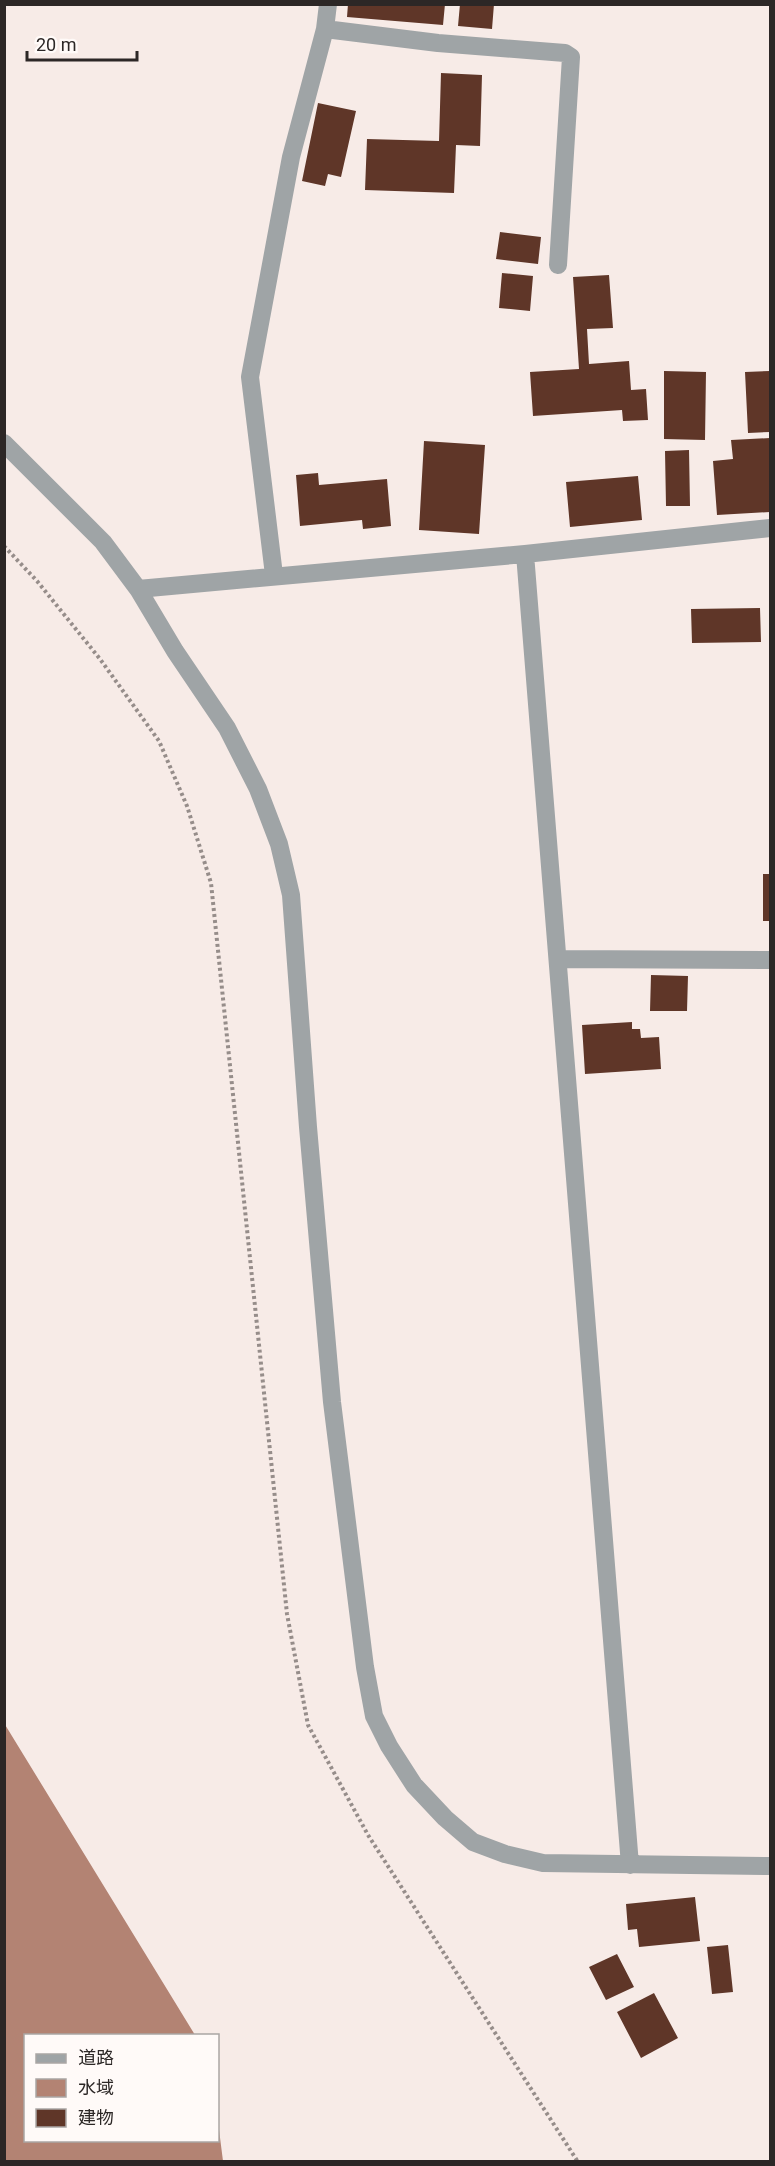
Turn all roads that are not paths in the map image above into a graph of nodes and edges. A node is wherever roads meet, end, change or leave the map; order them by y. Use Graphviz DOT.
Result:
graph roads {
  1 [pos="328,4"];
  2 [pos="325,29"];
  3 [pos="558,265"];
  4 [pos="4,443"];
  5 [pos="771,528"];
  6 [pos="525,554"];
  7 [pos="274,575"];
  8 [pos="138,589"];
  9 [pos="558,959"];
  10 [pos="771,960"];
  11 [pos="630,1865"];
  12 [pos="771,1866"];
  1 -- 2 [label="street"];
  2 -- 3 [label="street"];
  2 -- 7 [label="street"];
  4 -- 8 [label="street"];
  5 -- 6 [label="street"];
  6 -- 7 [label="street"];
  6 -- 9 [label="street"];
  7 -- 8 [label="street"];
  8 -- 11 [label="street"];
  9 -- 10 [label="street"];
  9 -- 11 [label="street"];
  11 -- 12 [label="street"];
}
